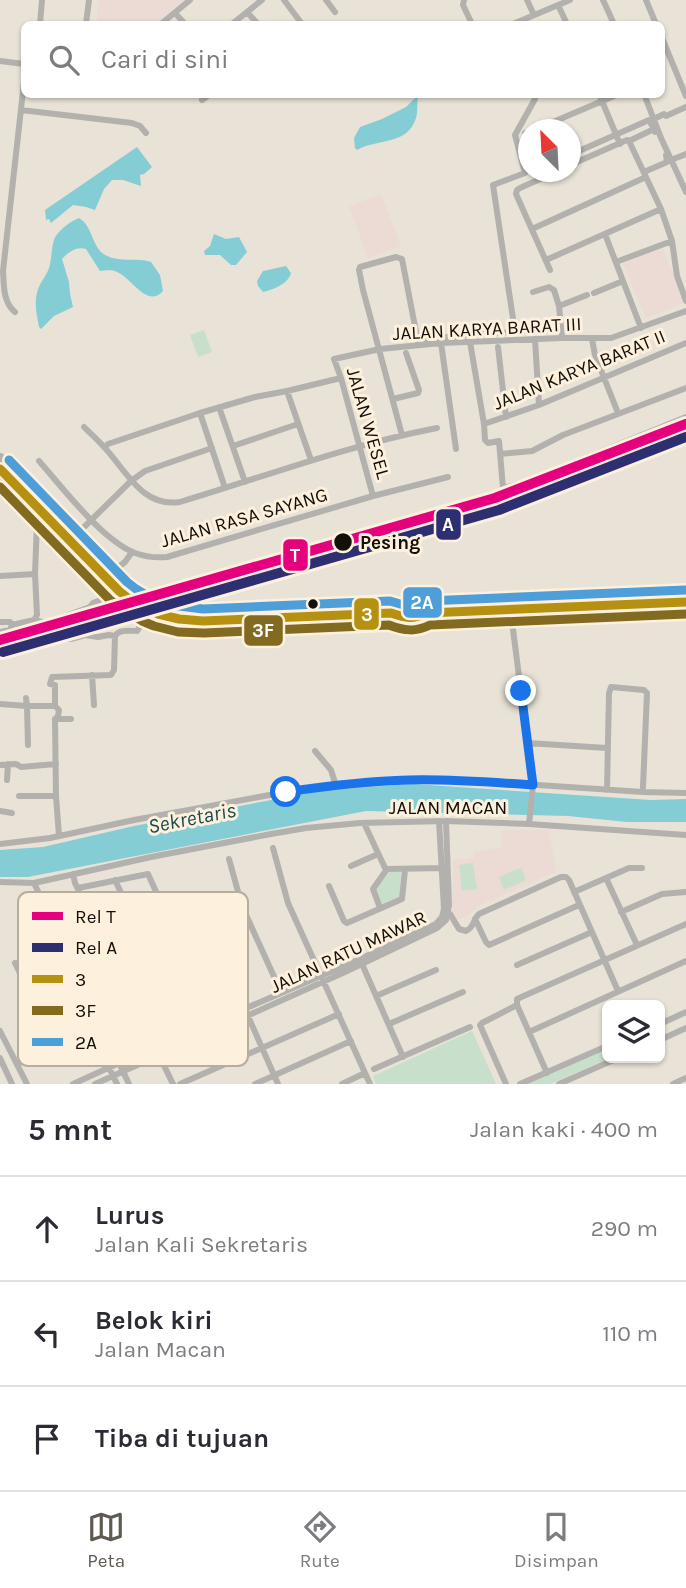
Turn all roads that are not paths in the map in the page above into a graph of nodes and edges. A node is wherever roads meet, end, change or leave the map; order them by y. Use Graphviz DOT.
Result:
graph roads {
  1 [pos="42,0"];
  2 [pos="89,0"];
  3 [pos="190,0"];
  4 [pos="262,0"];
  5 [pos="284,0"];
  6 [pos="326,0"];
  7 [pos="464,0"];
  8 [pos="527,0"];
  9 [pos="570,0"];
  10 [pos="603,0"];
  11 [pos="646,0"];
  12 [pos="558,5"];
  13 [pos="247,12"];
  14 [pos="335,12"];
  15 [pos="175,13"];
  16 [pos="534,15"];
  17 [pos="40,21"];
  18 [pos="86,21"];
  19 [pos="165,21"];
  20 [pos="182,21"];
  21 [pos="236,21"];
  22 [pos="255,21"];
  23 [pos="300,21"];
  24 [pos="470,21"];
  25 [pos="520,21"];
  26 [pos="566,21"];
  27 [pos="613,21"];
  28 [pos="655,21"];
  29 [pos="665,45"];
  30 [pos="0,61"];
  31 [pos="21,64"];
  32 [pos="686,96"];
  33 [pos="22,98"];
  34 [pos="205,98"];
  35 [pos="535,98"];
  36 [pos="601,98"];
  37 [pos="646,98"];
  38 [pos="202,100"];
  39 [pos="686,107"];
  40 [pos="21,110"];
  41 [pos="557,119"];
  42 [pos="654,119"];
  43 [pos="654,129"];
  44 [pos="146,133"];
  45 [pos="616,135"];
  46 [pos="629,141"];
  47 [pos="620,144"];
  48 [pos="581,150"];
  49 [pos="686,154"];
  50 [pos="581,160"];
  51 [pos="671,160"];
  52 [pos="645,175"];
  53 [pos="530,182"];
  54 [pos="685,189"];
  55 [pos="0,202"];
  56 [pos="10,202"];
  57 [pos="661,209"];
  58 [pos="533,229"];
  59 [pos="605,234"];
  60 [pos="672,241"];
  61 [pos="546,260"];
  62 [pos="615,262"];
  63 [pos="550,270"];
  64 [pos="623,281"];
  65 [pos="533,292"];
  66 [pos="686,301"];
  67 [pos="559,306"];
  68 [pos="686,311"];
  69 [pos="15,312"];
  70 [pos="641,328"];
  71 [pos="515,332"];
  72 [pos="562,338"];
  73 [pos="535,339"];
  74 [pos="592,339"];
  75 [pos="516,340"];
  76 [pos="418,342"];
  77 [pos="470,342"];
  78 [pos="441,343"];
  79 [pos="686,343"];
  80 [pos="498,347"];
  81 [pos="380,349"];
  82 [pos="406,353"];
  83 [pos="334,359"];
  84 [pos="604,377"];
  85 [pos="339,378"];
  86 [pos="686,388"];
  87 [pos="286,391"];
  88 [pos="393,399"];
  89 [pos="539,405"];
  90 [pos="219,407"];
  91 [pos="200,413"];
  92 [pos="618,413"];
  93 [pos="506,417"];
  94 [pos="686,417"];
  95 [pos="298,424"];
  96 [pos="484,424"];
  97 [pos="84,428"];
  98 [pos="437,428"];
  99 [pos="402,435"];
  100 [pos="233,446"];
  101 [pos="360,446"];
  102 [pos="105,447"];
  103 [pos="212,448"];
  104 [pos="456,449"];
  105 [pos="500,454"];
  106 [pos="0,457"];
  107 [pos="311,460"];
  108 [pos="39,461"];
  109 [pos="0,464"];
  110 [pos="0,470"];
  111 [pos="448,477"];
  112 [pos="131,481"];
  113 [pos="0,482"];
  114 [pos="245,482"];
  115 [pos="225,488"];
  116 [pos="373,496"];
  117 [pos="56,514"];
  118 [pos="91,520"];
  119 [pos="40,524"];
  120 [pos="76,535"];
  121 [pos="132,552"];
  122 [pos="112,572"];
  123 [pos="35,574"];
  124 [pos="0,576"];
  125 [pos="686,592"];
  126 [pos="111,596"];
  127 [pos="403,604"];
  128 [pos="686,607"];
  129 [pos="218,611"];
  130 [pos="200,612"];
  131 [pos="366,612"];
  132 [pos="511,614"];
  133 [pos="405,618"];
  134 [pos="145,619"];
  135 [pos="34,620"];
  136 [pos="0,622"];
  137 [pos="70,624"];
  138 [pos="12,625"];
  139 [pos="196,628"];
  140 [pos="217,628"];
  141 [pos="0,632"];
  142 [pos="115,636"];
  143 [pos="92,675"];
  144 [pos="26,702"];
  145 [pos="0,704"];
  146 [pos="94,705"];
  147 [pos="55,706"];
  148 [pos="55,719"];
  149 [pos="71,719"];
  150 [pos="527,743"];
  151 [pos="28,745"];
  152 [pos="607,748"];
  153 [pos="315,751"];
  154 [pos="56,764"];
  155 [pos="4,765"];
  156 [pos="7,780"];
  157 [pos="336,786"];
  158 [pos="533,787"];
  159 [pos="643,787"];
  160 [pos="607,790"];
  161 [pos="686,793"];
  162 [pos="19,796"];
  163 [pos="56,796"];
  164 [pos="0,811"];
  165 [pos="12,813"];
  166 [pos="443,821"];
  167 [pos="365,823"];
  168 [pos="529,823"];
  169 [pos="686,835"];
  170 [pos="59,836"];
  171 [pos="0,844"];
  172 [pos="273,848"];
  173 [pos="377,854"];
  174 [pos="229,859"];
  175 [pos="351,866"];
  176 [pos="444,868"];
  177 [pos="642,868"];
  178 [pos="387,869"];
  179 [pos="405,870"];
  180 [pos="73,874"];
  181 [pos="606,878"];
  182 [pos="115,880"];
  183 [pos="0,882"];
  184 [pos="34,883"];
  185 [pos="329,886"];
  186 [pos="78,888"];
  187 [pos="38,892"];
  188 [pos="80,892"];
  189 [pos="121,892"];
  190 [pos="156,892"];
  191 [pos="238,892"];
  192 [pos="574,892"];
  193 [pos="686,892"];
  194 [pos="579,905"];
  195 [pos="380,908"];
  196 [pos="621,912"];
  197 [pos="446,913"];
  198 [pos="248,919"];
  199 [pos="475,919"];
  200 [pos="686,924"];
  201 [pos="592,932"];
  202 [pos="637,945"];
  203 [pos="604,960"];
  204 [pos="686,961"];
  205 [pos="15,963"];
  206 [pos="362,964"];
  207 [pos="517,965"];
  208 [pos="18,969"];
  209 [pos="436,970"];
  210 [pos="323,978"];
  211 [pos="618,991"];
  212 [pos="281,992"];
  213 [pos="463,992"];
  214 [pos="376,996"];
  215 [pos="517,1005"];
  216 [pos="248,1011"];
  217 [pos="248,1011"];
  218 [pos="686,1012"];
  219 [pos="339,1014"];
  220 [pos="248,1016"];
  221 [pos="665,1022"];
  222 [pos="389,1024"];
  223 [pos="470,1027"];
  224 [pos="686,1028"];
  225 [pos="0,1031"];
  226 [pos="529,1032"];
  227 [pos="665,1038"];
  228 [pos="351,1041"];
  229 [pos="262,1048"];
  230 [pos="602,1048"];
  231 [pos="248,1054"];
  232 [pos="403,1057"];
  233 [pos="0,1058"];
  234 [pos="607,1063"];
  235 [pos="17,1064"];
  236 [pos="112,1066"];
  237 [pos="114,1066"];
  238 [pos="134,1066"];
  239 [pos="164,1066"];
  240 [pos="221,1066"];
  241 [pos="374,1069"];
  242 [pos="118,1073"];
  243 [pos="365,1073"];
  244 [pos="547,1073"];
  245 [pos="274,1075"];
  246 [pos="686,1078"];
  247 [pos="12,1084"];
  248 [pos="27,1084"];
  249 [pos="73,1084"];
  250 [pos="95,1084"];
  251 [pos="117,1084"];
  252 [pos="129,1084"];
  253 [pos="173,1084"];
  254 [pos="180,1084"];
  255 [pos="255,1084"];
  256 [pos="278,1084"];
  257 [pos="342,1084"];
  258 [pos="370,1084"];
  259 [pos="506,1084"];
  260 [pos="521,1084"];
  261 [pos="559,1084"];
  262 [pos="673,1084"];
  1 -- 17 [label="street"];
  2 -- 18 [label="street"];
  3 -- 15 [label="street"];
  4 -- 13 [label="street"];
  5 -- 23 [label="street"];
  6 -- 14 [label="street"];
  7 -- 24 [label="street"];
  8 -- 16 [label="street"];
  9 -- 12 [label="street"];
  10 -- 27 [label="street"];
  11 -- 28 [label="street"];
  12 -- 16 [label="street"];
  12 -- 26 [label="street"];
  13 -- 21 [label="street"];
  13 -- 22 [label="street"];
  15 -- 19 [label="street"];
  15 -- 20 [label="street"];
  16 -- 25 [label="street"];
  29 -- 32 [label="street"];
  30 -- 31 [label="street"];
  33 -- 40 [label="street"];
  34 -- 38 [label="street"];
  35 -- 71 [label="street"];
  36 -- 41 [label="street"];
  36 -- 45 [label="street"];
  37 -- 42 [label="street"];
  39 -- 42 [label="street"];
  40 -- 44 [label="street"];
  40 -- 56 [label="street"];
  42 -- 51 [label="street"];
  43 -- 45 [label="street"];
  43 -- 46 [label="street"];
  43 -- 52 [label="street"];
  45 -- 47 [label="street"];
  45 -- 48 [label="street"];
  46 -- 47 [label="street"];
  46 -- 52 [label="street"];
  47 -- 50 [label="street"];
  49 -- 51 [label="street"];
  51 -- 54 [label="street"];
  52 -- 57 [label="street"];
  52 -- 58 [label="street"];
  53 -- 58 [label="street"];
  55 -- 56 [label="street"];
  56 -- 69 [label="street"];
  57 -- 59 [label="street"];
  57 -- 60 [label="street"];
  58 -- 61 [label="street"];
  59 -- 61 [label="street"];
  59 -- 62 [label="street"];
  60 -- 62 [label="street"];
  60 -- 66 [label="street"];
  61 -- 63 [label="street"];
  62 -- 64 [label="street"];
  64 -- 67 [label="street"];
  64 -- 70 [label="street"];
  65 -- 67 [label="street"];
  67 -- 72 [label="street"];
  68 -- 70 [label="street, JALAN KARYA BARAT III"];
  70 -- 74 [label="street, JALAN KARYA BARAT III"];
  71 -- 75 [label="street"];
  71 -- 76 [label="street"];
  72 -- 73 [label="street, JALAN KARYA BARAT III"];
  72 -- 74 [label="street, JALAN KARYA BARAT III"];
  73 -- 75 [label="street, JALAN KARYA BARAT III"];
  73 -- 89 [label="street"];
  74 -- 84 [label="street"];
  75 -- 77 [label="street, JALAN KARYA BARAT III"];
  76 -- 78 [label="street, JALAN KARYA BARAT III"];
  76 -- 81 [label="street, JALAN KARYA BARAT III"];
  76 -- 81 [label="street"];
  77 -- 78 [label="street, JALAN KARYA BARAT III"];
  77 -- 96 [label="street"];
  78 -- 104 [label="street"];
  79 -- 84 [label="street, JALAN KARYA BARAT II"];
  80 -- 93 [label="street"];
  81 -- 83 [label="street, JALAN KARYA BARAT III"];
  81 -- 88 [label="street"];
  82 -- 88 [label="street"];
  83 -- 85 [label="street, JALAN WESEL"];
  84 -- 89 [label="street, JALAN KARYA BARAT II"];
  84 -- 92 [label="street"];
  85 -- 87 [label="street"];
  85 -- 101 [label="street, JALAN WESEL"];
  86 -- 92 [label="street"];
  87 -- 90 [label="street"];
  87 -- 95 [label="street"];
  88 -- 99 [label="street"];
  89 -- 93 [label="street, JALAN KARYA BARAT II"];
  90 -- 91 [label="street"];
  90 -- 100 [label="street"];
  91 -- 102 [label="street"];
  91 -- 103 [label="street, JALAN RASA SAYANG"];
  92 -- 105 [label="street"];
  93 -- 96 [label="street, JALAN KARYA BARAT II"];
  94 -- 105 [label="street"];
  95 -- 100 [label="street"];
  95 -- 107 [label="street"];
  96 -- 105 [label="street"];
  97 -- 102 [label="street, JALAN RASA SAYANG"];
  98 -- 99 [label="street"];
  99 -- 101 [label="street"];
  100 -- 114 [label="street"];
  101 -- 107 [label="street"];
  101 -- 116 [label="street, JALAN WESEL"];
  102 -- 112 [label="street, JALAN RASA SAYANG"];
  103 -- 112 [label="street"];
  103 -- 115 [label="street, JALAN RASA SAYANG"];
  106 -- 117 [label="highway"];
  107 -- 114 [label="street"];
  108 -- 118 [label="street, JALAN RASA SAYANG"];
  109 -- 131 [label="highway"];
  110 -- 131 [label="highway"];
  111 -- 116 [label="street, JALAN RASA SAYANG"];
  112 -- 115 [label="street, JALAN RASA SAYANG"];
  112 -- 118 [label="street"];
  113 -- 119 [label="highway"];
  114 -- 115 [label="street"];
  116 -- 121 [label="street, JALAN RASA SAYANG"];
  117 -- 119 [label="highway"];
  117 -- 120 [label="highway"];
  118 -- 120 [label="street"];
  118 -- 121 [label="street, JALAN RASA SAYANG"];
  119 -- 123 [label="street"];
  119 -- 126 [label="highway"];
  120 -- 122 [label="highway"];
  121 -- 122 [label="street"];
  122 -- 130 [label="highway"];
  123 -- 124 [label="street"];
  123 -- 135 [label="street"];
  125 -- 127 [label="highway"];
  126 -- 134 [label="highway"];
  126 -- 135 [label="street"];
  127 -- 129 [label="highway"];
  127 -- 131 [label="highway"];
  128 -- 132 [label="highway"];
  129 -- 130 [label="highway"];
  129 -- 140 [label="highway"];
  130 -- 139 [label="highway"];
  131 -- 133 [label="highway"];
  132 -- 133 [label="highway"];
  132 -- 150 [label="street, JALAN MACAN"];
  133 -- 140 [label="highway"];
  134 -- 139 [label="highway"];
  134 -- 142 [label="street"];
  135 -- 138 [label="street"];
  136 -- 138 [label="street"];
  137 -- 142 [label="street"];
  138 -- 141 [label="street"];
  139 -- 140 [label="highway"];
  142 -- 143 [label="street"];
  143 -- 146 [label="street"];
  143 -- 147 [label="street"];
  144 -- 145 [label="street"];
  144 -- 147 [label="street"];
  144 -- 151 [label="street"];
  147 -- 148 [label="street"];
  148 -- 149 [label="street"];
  148 -- 154 [label="street"];
  150 -- 152 [label="street"];
  150 -- 158 [label="street, JALAN MACAN"];
  152 -- 159 [label="street"];
  152 -- 160 [label="street"];
  153 -- 157 [label="street"];
  154 -- 155 [label="street"];
  154 -- 163 [label="street"];
  155 -- 156 [label="street"];
  157 -- 158 [label="street"];
  157 -- 170 [label="street"];
  158 -- 160 [label="street"];
  158 -- 168 [label="street, JALAN MACAN"];
  160 -- 161 [label="street"];
  162 -- 163 [label="street"];
  163 -- 170 [label="street"];
  164 -- 165 [label="street"];
  166 -- 167 [label="street, JALAN MACAN"];
  166 -- 168 [label="street, JALAN MACAN"];
  166 -- 176 [label="street, JALAN RATU MAWAR"];
  167 -- 173 [label="street"];
  167 -- 180 [label="street, JALAN MACAN"];
  168 -- 169 [label="street"];
  170 -- 171 [label="street"];
  172 -- 210 [label="street"];
  173 -- 175 [label="street"];
  173 -- 178 [label="street"];
  174 -- 191 [label="street"];
  176 -- 179 [label="street"];
  176 -- 197 [label="street, JALAN RATU MAWAR"];
  177 -- 181 [label="street"];
  178 -- 179 [label="street"];
  178 -- 195 [label="street"];
  179 -- 195 [label="street"];
  180 -- 184 [label="street, JALAN MACAN"];
  180 -- 186 [label="street"];
  181 -- 192 [label="street"];
  181 -- 196 [label="street"];
  182 -- 186 [label="street"];
  182 -- 189 [label="street"];
  182 -- 190 [label="street"];
  183 -- 184 [label="street, JALAN MACAN"];
  184 -- 187 [label="street"];
  185 -- 195 [label="street"];
  186 -- 188 [label="street"];
  192 -- 194 [label="street"];
  192 -- 199 [label="street"];
  193 -- 196 [label="street"];
  194 -- 199 [label="street"];
  194 -- 201 [label="street"];
  196 -- 202 [label="street"];
  197 -- 199 [label="street"];
  197 -- 206 [label="street, JALAN RATU MAWAR"];
  197 -- 210 [label="street, JALAN RATU MAWAR"];
  198 -- 212 [label="street"];
  200 -- 202 [label="street"];
  201 -- 203 [label="street"];
  201 -- 207 [label="street"];
  202 -- 203 [label="street"];
  203 -- 211 [label="street"];
  203 -- 215 [label="street"];
  204 -- 211 [label="street"];
  205 -- 208 [label="street"];
  206 -- 210 [label="street, JALAN RATU MAWAR"];
  206 -- 214 [label="street"];
  209 -- 214 [label="street"];
  210 -- 212 [label="street, JALAN RATU MAWAR"];
  210 -- 216 [label="street, JALAN RATU MAWAR"];
  210 -- 219 [label="street"];
  211 -- 226 [label="street"];
  212 -- 217 [label="street, JALAN RATU MAWAR"];
  213 -- 222 [label="street"];
  214 -- 222 [label="street"];
  215 -- 226 [label="street"];
  215 -- 259 [label="street"];
  218 -- 221 [label="street"];
  219 -- 228 [label="street"];
  219 -- 229 [label="street"];
  220 -- 229 [label="street"];
  222 -- 232 [label="street"];
  223 -- 232 [label="street"];
  224 -- 227 [label="street"];
  225 -- 235 [label="street"];
  226 -- 244 [label="street"];
  228 -- 243 [label="street"];
  228 -- 245 [label="street"];
  229 -- 231 [label="street"];
  229 -- 245 [label="street"];
  230 -- 244 [label="street"];
  232 -- 241 [label="street"];
  233 -- 247 [label="street"];
  234 -- 261 [label="street"];
  235 -- 248 [label="street"];
  236 -- 249 [label="street, JALAN RATU MAWAR"];
  237 -- 242 [label="street"];
  238 -- 242 [label="street, JALAN RATU MAWAR"];
  239 -- 253 [label="street"];
  240 -- 254 [label="street"];
  242 -- 250 [label="street, JALAN RATU MAWAR"];
  242 -- 251 [label="street"];
  242 -- 252 [label="street"];
  243 -- 257 [label="street"];
  243 -- 258 [label="street"];
  244 -- 260 [label="street"];
  245 -- 255 [label="street"];
  245 -- 256 [label="street"];
  246 -- 262 [label="street"];
}
